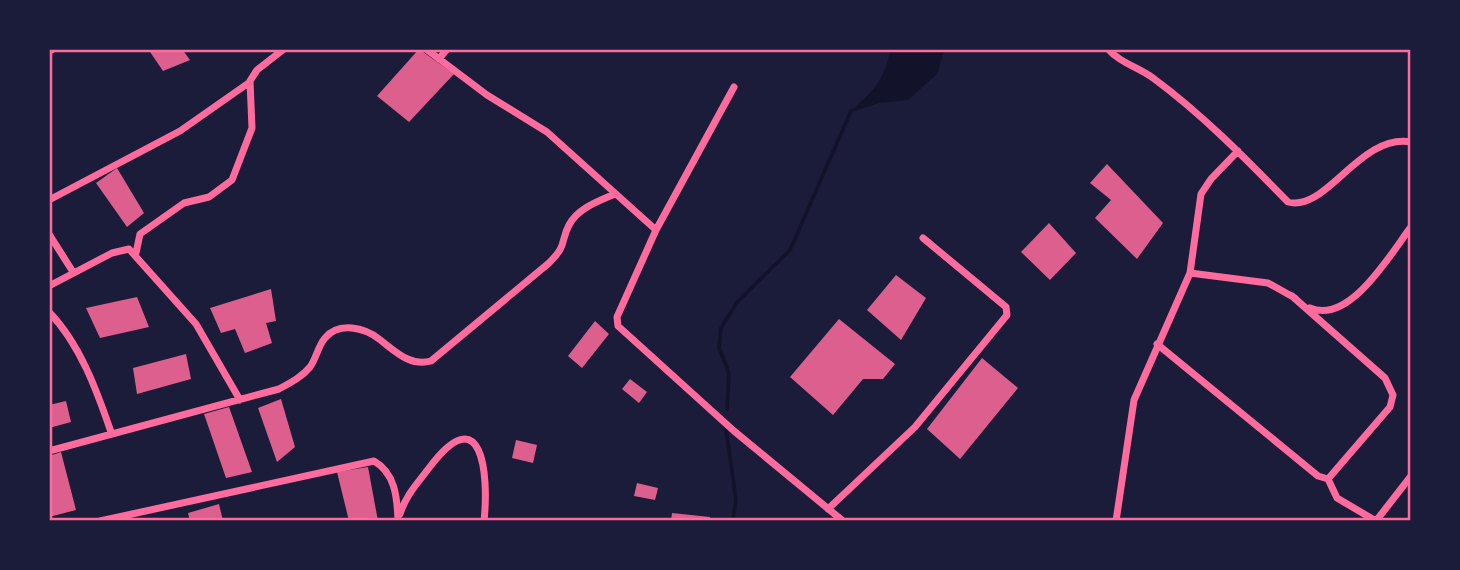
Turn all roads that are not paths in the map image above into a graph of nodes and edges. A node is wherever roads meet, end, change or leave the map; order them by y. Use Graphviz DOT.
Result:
graph roads {
  1 [pos="284,49"];
  2 [pos="426,49"];
  3 [pos="447,49"];
  4 [pos="1108,49"];
  5 [pos="439,59"];
  6 [pos="250,81"];
  7 [pos="734,87"];
  8 [pos="1411,142"];
  9 [pos="1238,151"];
  10 [pos="615,194"];
  11 [pos="49,200"];
  12 [pos="1411,227"];
  13 [pos="656,230"];
  14 [pos="49,234"];
  15 [pos="923,238"];
  16 [pos="136,253"];
  17 [pos="73,272"];
  18 [pos="1190,273"];
  19 [pos="49,286"];
  20 [pos="1292,296"];
  21 [pos="49,312"];
  22 [pos="1157,344"];
  23 [pos="240,400"];
  24 [pos="111,432"];
  25 [pos="49,451"];
  26 [pos="1411,476"];
  27 [pos="1328,479"];
  28 [pos="828,509"];
  29 [pos="398,520"];
  30 [pos="100,521"];
  31 [pos="484,521"];
  32 [pos="843,521"];
  33 [pos="1116,521"];
  34 [pos="1376,521"];
  1 -- 6 [label="street"];
  2 -- 5 [label="street"];
  3 -- 5 [label="street"];
  4 -- 9 [label="street"];
  5 -- 10 [label="street"];
  6 -- 11 [label="street"];
  6 -- 16 [label="street"];
  7 -- 13 [label="street"];
  8 -- 9 [label="street"];
  9 -- 18 [label="street"];
  10 -- 13 [label="street"];
  10 -- 23 [label="street"];
  12 -- 20 [label="street"];
  13 -- 28 [label="street"];
  14 -- 17 [label="street"];
  15 -- 28 [label="street"];
  16 -- 17 [label="street"];
  16 -- 23 [label="street"];
  17 -- 19 [label="street"];
  18 -- 20 [label="street"];
  18 -- 22 [label="street"];
  20 -- 27 [label="street"];
  21 -- 24 [label="street"];
  22 -- 27 [label="street"];
  22 -- 33 [label="street"];
  23 -- 24 [label="street"];
  24 -- 25 [label="street"];
  26 -- 34 [label="street"];
  27 -- 34 [label="street"];
  28 -- 32 [label="street"];
  29 -- 30 [label="street"];
  29 -- 31 [label="street"];
}
